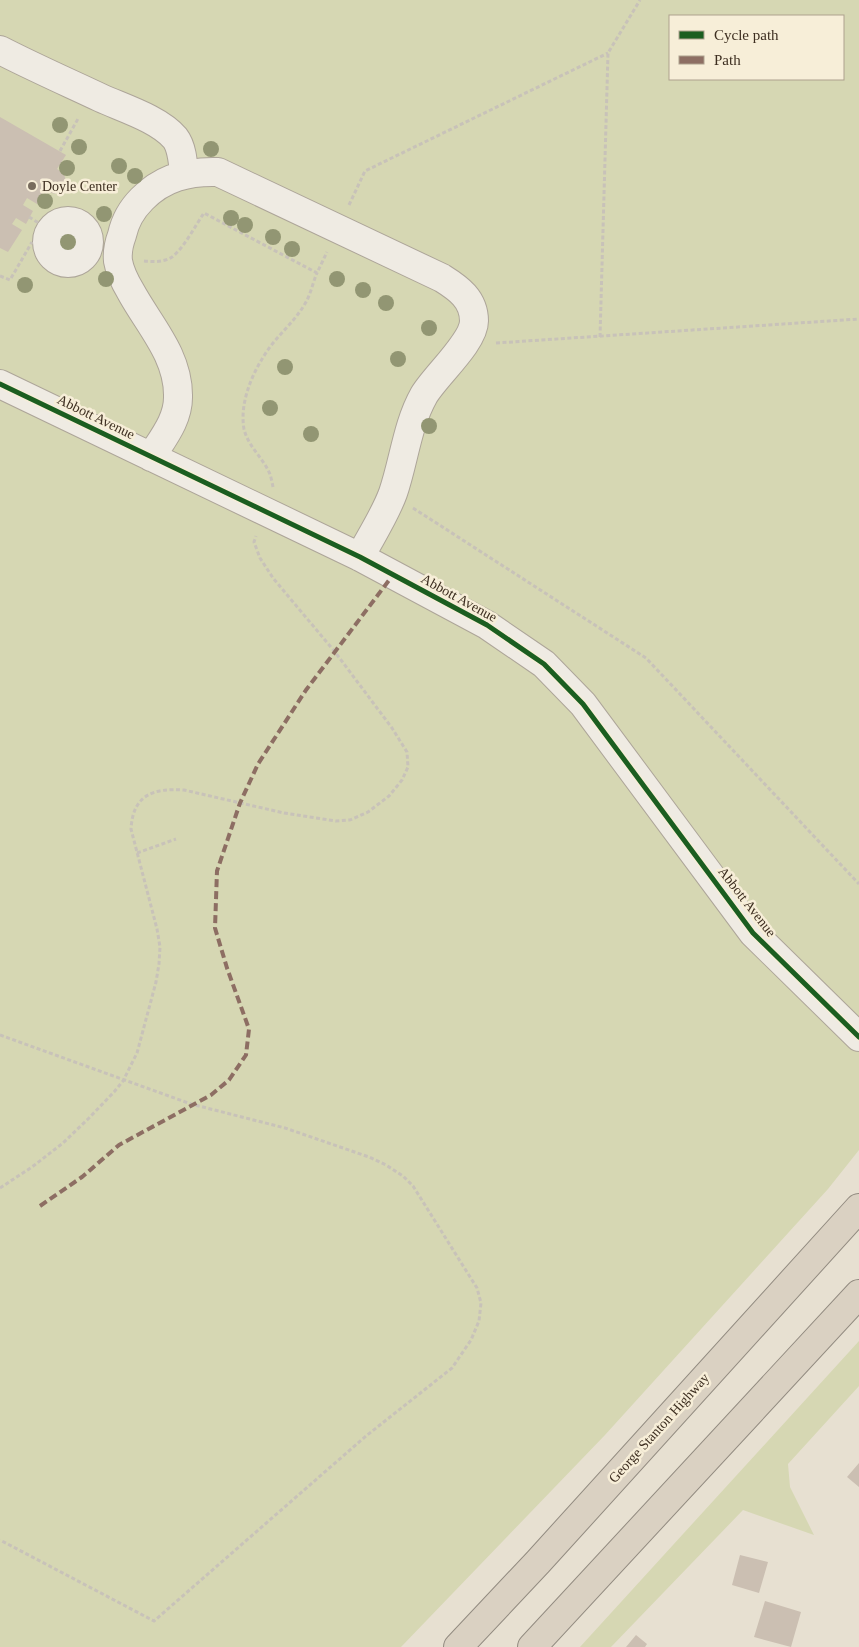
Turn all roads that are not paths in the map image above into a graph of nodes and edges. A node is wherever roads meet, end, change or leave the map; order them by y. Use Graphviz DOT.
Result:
graph roads {
  1 [pos="0,50"];
  2 [pos="184,174"];
  3 [pos="88,248"];
  4 [pos="130,256"];
  5 [pos="0,384"];
  6 [pos="151,456"];
  7 [pos="360,557"];
  8 [pos="859,1037"];
  9 [pos="859,1208"];
  10 [pos="859,1294"];
  11 [pos="458,1647"];
  12 [pos="532,1647"];
  1 -- 2 [label="street"];
  2 -- 4 [label="street"];
  2 -- 7 [label="street"];
  3 -- 4 [label="street"];
  4 -- 6 [label="street"];
  5 -- 6 [label="street, Abbott Avenue"];
  6 -- 7 [label="street, Abbott Avenue"];
  7 -- 8 [label="street, Abbott Avenue"];
  9 -- 11 [label="highway, George Stanton Highway"];
  10 -- 12 [label="highway"];
}
